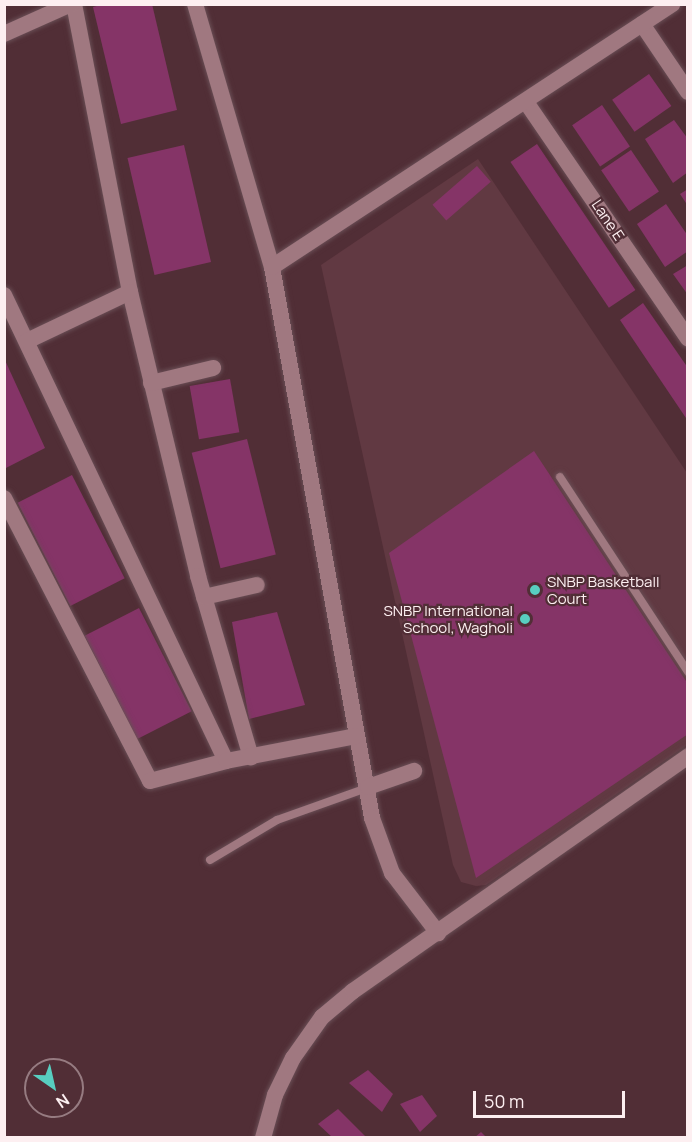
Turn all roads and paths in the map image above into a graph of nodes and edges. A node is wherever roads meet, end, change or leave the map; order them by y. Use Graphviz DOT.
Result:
graph roads {
  1 [pos="72,4"];
  2 [pos="195,4"];
  3 [pos="672,4"];
  4 [pos="642,24"];
  5 [pos="4,34"];
  6 [pos="687,92"];
  7 [pos="526,102"];
  8 [pos="272,267"];
  9 [pos="130,292"];
  10 [pos="4,295"];
  11 [pos="687,339"];
  12 [pos="27,341"];
  13 [pos="213,368"];
  14 [pos="151,383"];
  15 [pos="560,477"];
  16 [pos="4,498"];
  17 [pos="257,585"];
  18 [pos="204,597"];
  19 [pos="687,672"];
  20 [pos="357,736"];
  21 [pos="687,756"];
  22 [pos="251,757"];
  23 [pos="226,761"];
  24 [pos="414,771"];
  25 [pos="368,787"];
  26 [pos="210,860"];
  27 [pos="438,933"];
  28 [pos="263,1137"];
  1 -- 5 [label="street"];
  1 -- 9 [label="street"];
  2 -- 8 [label="street"];
  3 -- 4 [label="street"];
  4 -- 6 [label="street"];
  4 -- 7 [label="street"];
  7 -- 8 [label="street"];
  7 -- 11 [label="street, Lane E"];
  8 -- 20 [label="street"];
  9 -- 12 [label="street"];
  9 -- 14 [label="street"];
  10 -- 12 [label="street"];
  12 -- 23 [label="street"];
  13 -- 14 [label="street"];
  14 -- 18 [label="street"];
  15 -- 19 [label="lane"];
  16 -- 23 [label="street"];
  17 -- 18 [label="street"];
  18 -- 22 [label="street"];
  20 -- 22 [label="street"];
  20 -- 25 [label="street"];
  21 -- 27 [label="street"];
  22 -- 23 [label="street"];
  24 -- 25 [label="street"];
  25 -- 26 [label="lane"];
  25 -- 27 [label="street"];
  27 -- 28 [label="street"];
}
